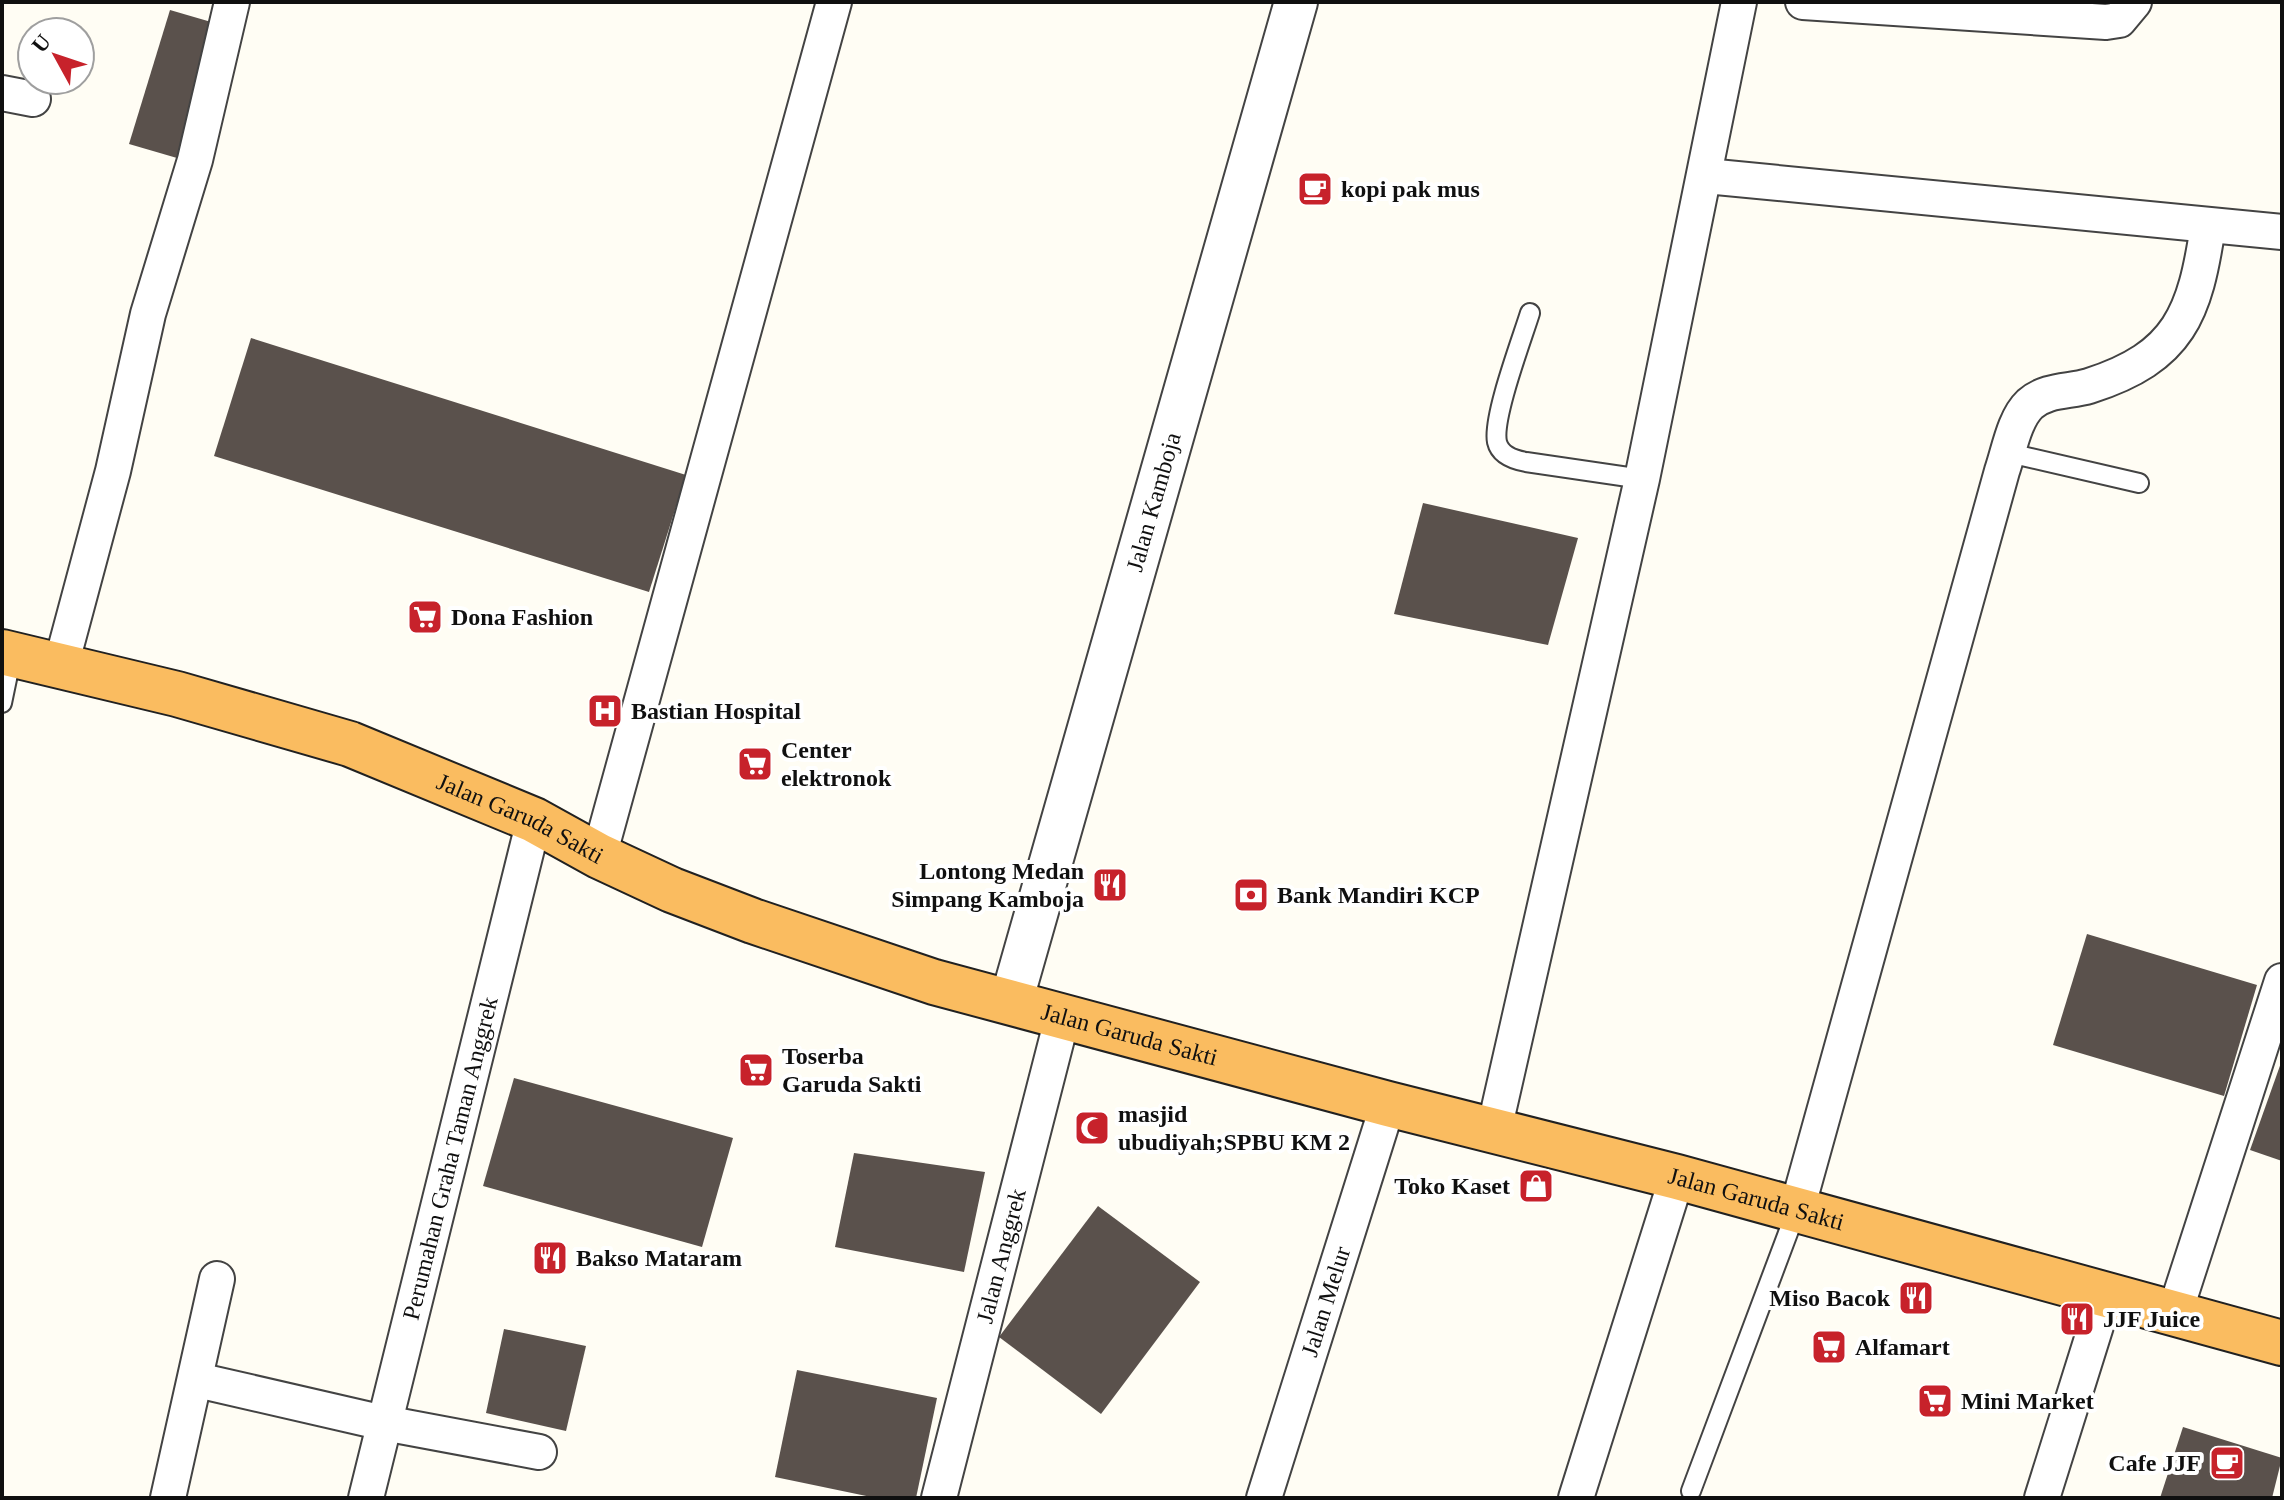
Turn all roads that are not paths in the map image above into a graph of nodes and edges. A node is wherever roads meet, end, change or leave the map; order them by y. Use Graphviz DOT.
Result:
graph roads {
  1 [pos="232,2"];
  2 [pos="834,2"];
  3 [pos="1296,2"];
  4 [pos="1739,2"];
  5 [pos="1803,2"];
  6 [pos="2134,2"];
  7 [pos="1706,176"];
  8 [pos="2208,226"];
  9 [pos="2282,232"];
  10 [pos="1530,313"];
  11 [pos="2009,453"];
  12 [pos="1642,479"];
  13 [pos="2139,483"];
  14 [pos="7,654"];
  15 [pos="61,665"];
  16 [pos="2,703"];
  17 [pos="534,820"];
  18 [pos="599,856"];
  19 [pos="2282,981"];
  20 [pos="1011,1002"];
  21 [pos="1063,1015"];
  22 [pos="1388,1104"];
  23 [pos="1494,1130"];
  24 [pos="1677,1177"];
  25 [pos="1797,1209"];
  26 [pos="217,1279"];
  27 [pos="2105,1297"];
  28 [pos="2174,1315"];
  29 [pos="2282,1343"];
  30 [pos="197,1380"];
  31 [pos="384,1423"];
  32 [pos="539,1452"];
  33 [pos="1691,1491"];
  34 [pos="168,1498"];
  35 [pos="366,1498"];
  36 [pos="939,1498"];
  37 [pos="1264,1498"];
  38 [pos="1576,1498"];
  39 [pos="2042,1498"];
  1 -- 15 [label="street"];
  2 -- 18 [label="street"];
  3 -- 20 [label="street, Jalan Kamboja"];
  4 -- 7 [label="street"];
  5 -- 6 [label="street"];
  7 -- 8 [label="street"];
  7 -- 12 [label="street"];
  8 -- 9 [label="street"];
  8 -- 11 [label="street"];
  10 -- 12 [label="lane"];
  11 -- 13 [label="lane"];
  11 -- 25 [label="street"];
  12 -- 23 [label="street"];
  14 -- 15 [label="highway, Jalan Garuda Sakti"];
  14 -- 16 [label="lane"];
  15 -- 17 [label="highway, Jalan Garuda Sakti"];
  17 -- 18 [label="highway, Jalan Garuda Sakti"];
  17 -- 31 [label="street, Perumahan Graha Taman Anggrek"];
  18 -- 20 [label="highway, Jalan Garuda Sakti"];
  19 -- 28 [label="street"];
  20 -- 21 [label="highway, Jalan Garuda Sakti"];
  21 -- 22 [label="highway, Jalan Garuda Sakti"];
  21 -- 36 [label="street, Jalan Anggrek"];
  22 -- 23 [label="highway, Jalan Garuda Sakti"];
  22 -- 37 [label="street, Jalan Melur"];
  23 -- 24 [label="highway, Jalan Garuda Sakti"];
  24 -- 25 [label="highway, Jalan Garuda Sakti"];
  24 -- 38 [label="street"];
  25 -- 27 [label="highway, Jalan Garuda Sakti"];
  25 -- 33 [label="lane"];
  26 -- 30 [label="street"];
  27 -- 28 [label="highway, Jalan Garuda Sakti"];
  27 -- 39 [label="street"];
  28 -- 29 [label="highway, Jalan Garuda Sakti"];
  30 -- 31 [label="street"];
  30 -- 34 [label="street"];
  31 -- 32 [label="street"];
  31 -- 35 [label="street, Perumahan Graha Taman Anggrek"];
}
